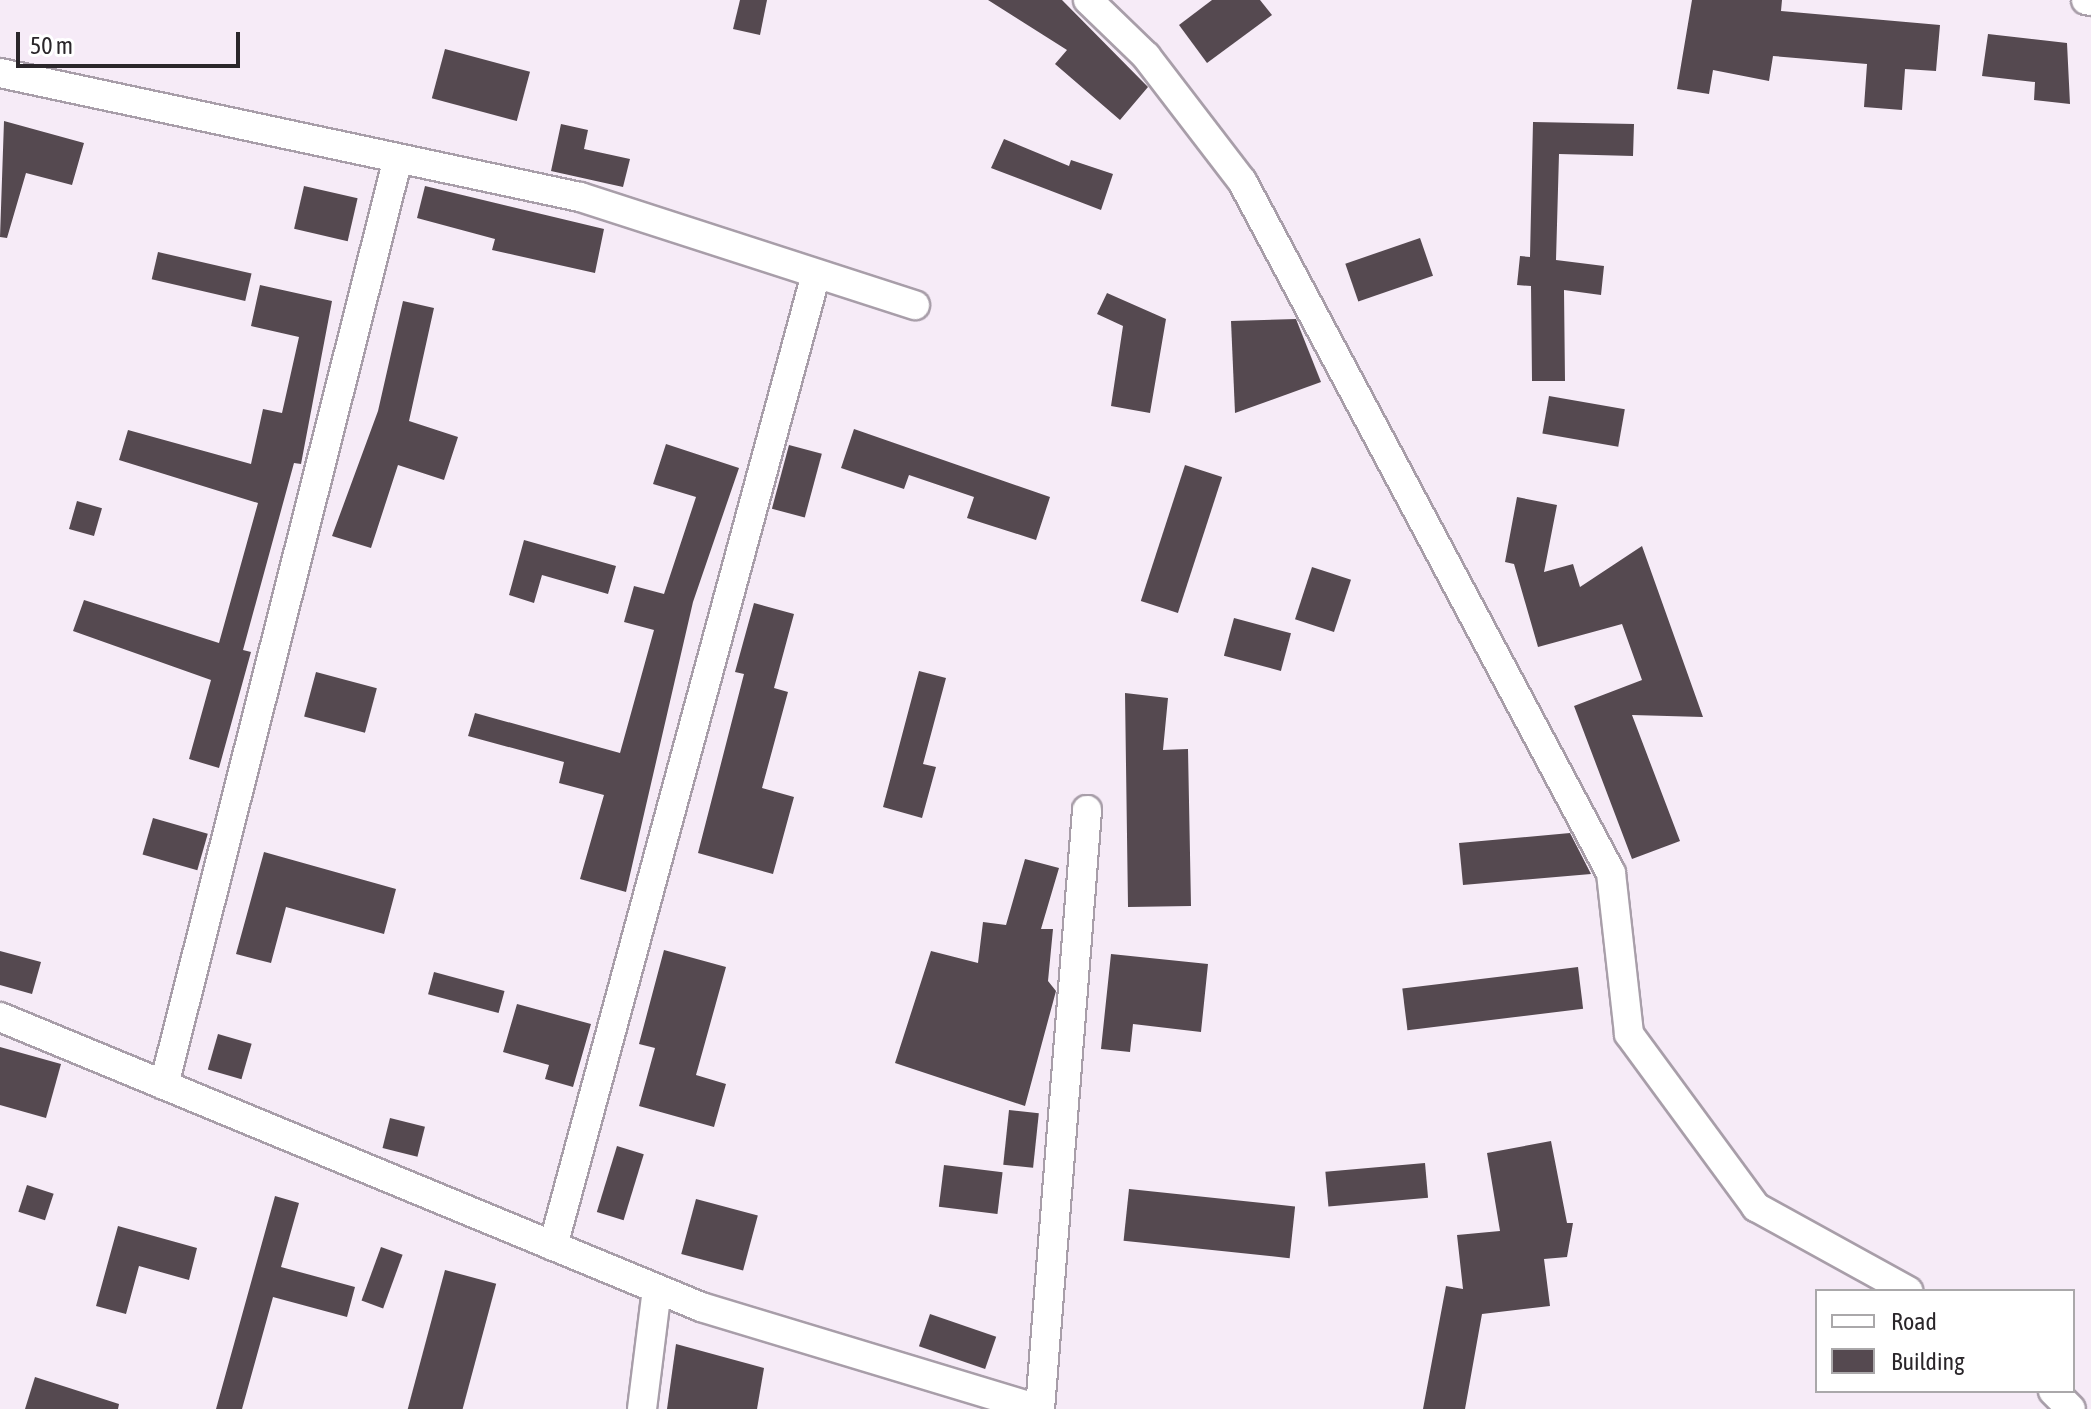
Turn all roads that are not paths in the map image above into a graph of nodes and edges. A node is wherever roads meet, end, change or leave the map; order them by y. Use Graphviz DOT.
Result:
graph roads {
  1 [pos="1088,0"];
  2 [pos="0,73"];
  3 [pos="398,158"];
  4 [pos="816,274"];
  5 [pos="915,305"];
  6 [pos="1087,810"];
  7 [pos="0,1017"];
  8 [pos="164,1085"];
  9 [pos="553,1246"];
  10 [pos="657,1289"];
  11 [pos="1904,1289"];
  12 [pos="2055,1393"];
  13 [pos="642,1409"];
  14 [pos="1039,1409"];
  15 [pos="2071,1409"];
  1 -- 11 [label="street"];
  2 -- 3 [label="street"];
  3 -- 4 [label="street"];
  3 -- 8 [label="street"];
  4 -- 5 [label="street"];
  4 -- 9 [label="street"];
  6 -- 14 [label="street"];
  7 -- 8 [label="street"];
  8 -- 9 [label="street"];
  9 -- 10 [label="street"];
  10 -- 13 [label="street"];
  10 -- 14 [label="street"];
  12 -- 15 [label="street"];
}
